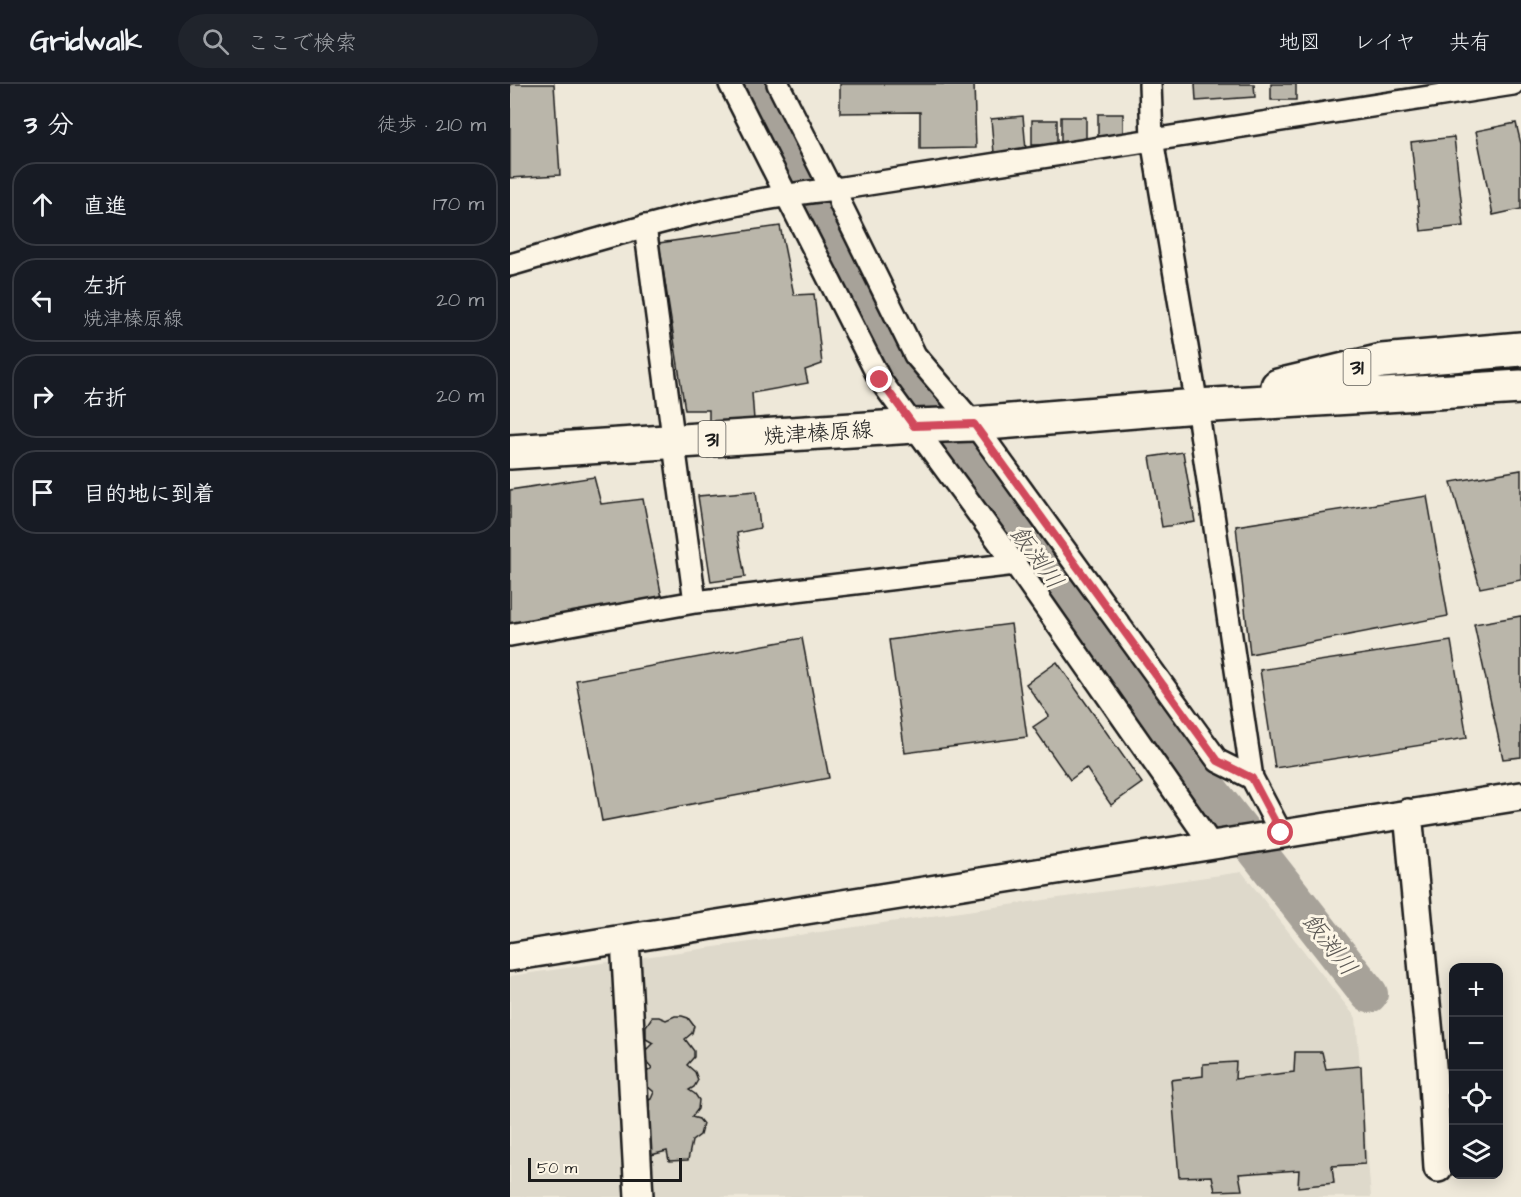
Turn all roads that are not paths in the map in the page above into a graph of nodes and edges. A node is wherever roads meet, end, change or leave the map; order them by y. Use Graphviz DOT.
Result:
graph roads {
  1 [pos="730,84"];
  2 [pos="778,84"];
  3 [pos="1150,84"];
  4 [pos="1513,84"];
  5 [pos="1152,139"];
  6 [pos="836,189"];
  7 [pos="786,194"];
  8 [pos="645,226"];
  9 [pos="510,265"];
  10 [pos="1521,349"];
  11 [pos="1521,387"];
  12 [pos="1197,406"];
  13 [pos="974,424"];
  14 [pos="914,426"];
  15 [pos="672,441"];
  16 [pos="510,452"];
  17 [pos="1015,564"];
  18 [pos="694,602"];
  19 [pos="510,635"];
  20 [pos="1252,778"];
  21 [pos="1521,796"];
  22 [pos="1408,813"];
  23 [pos="1281,833"];
  24 [pos="1218,843"];
  25 [pos="625,939"];
  26 [pos="510,957"];
  27 [pos="1438,1168"];
  28 [pos="639,1197"];
  1 -- 7 [label="street"];
  2 -- 6 [label="street"];
  3 -- 5 [label="street"];
  4 -- 5 [label="street"];
  5 -- 6 [label="street"];
  5 -- 12 [label="street"];
  6 -- 7 [label="street"];
  6 -- 13 [label="street"];
  7 -- 8 [label="street"];
  7 -- 14 [label="street"];
  8 -- 9 [label="street"];
  8 -- 15 [label="street"];
  10 -- 12 [label="main road, 焼津榛原線 / 31"];
  11 -- 12 [label="main road, 焼津榛原線 / 31"];
  12 -- 13 [label="main road, 焼津榛原線 / 31"];
  12 -- 20 [label="street"];
  13 -- 14 [label="main road, 焼津榛原線 / 31"];
  13 -- 20 [label="street"];
  14 -- 15 [label="main road, 焼津榛原線 / 31"];
  14 -- 17 [label="street"];
  15 -- 16 [label="main road, 焼津榛原線 / 31"];
  15 -- 18 [label="street"];
  17 -- 18 [label="street"];
  17 -- 24 [label="street"];
  18 -- 19 [label="street"];
  20 -- 23 [label="street"];
  21 -- 22 [label="street"];
  22 -- 23 [label="street"];
  22 -- 27 [label="street"];
  23 -- 24 [label="street"];
  24 -- 25 [label="street"];
  25 -- 26 [label="street"];
  25 -- 28 [label="street"];
}
